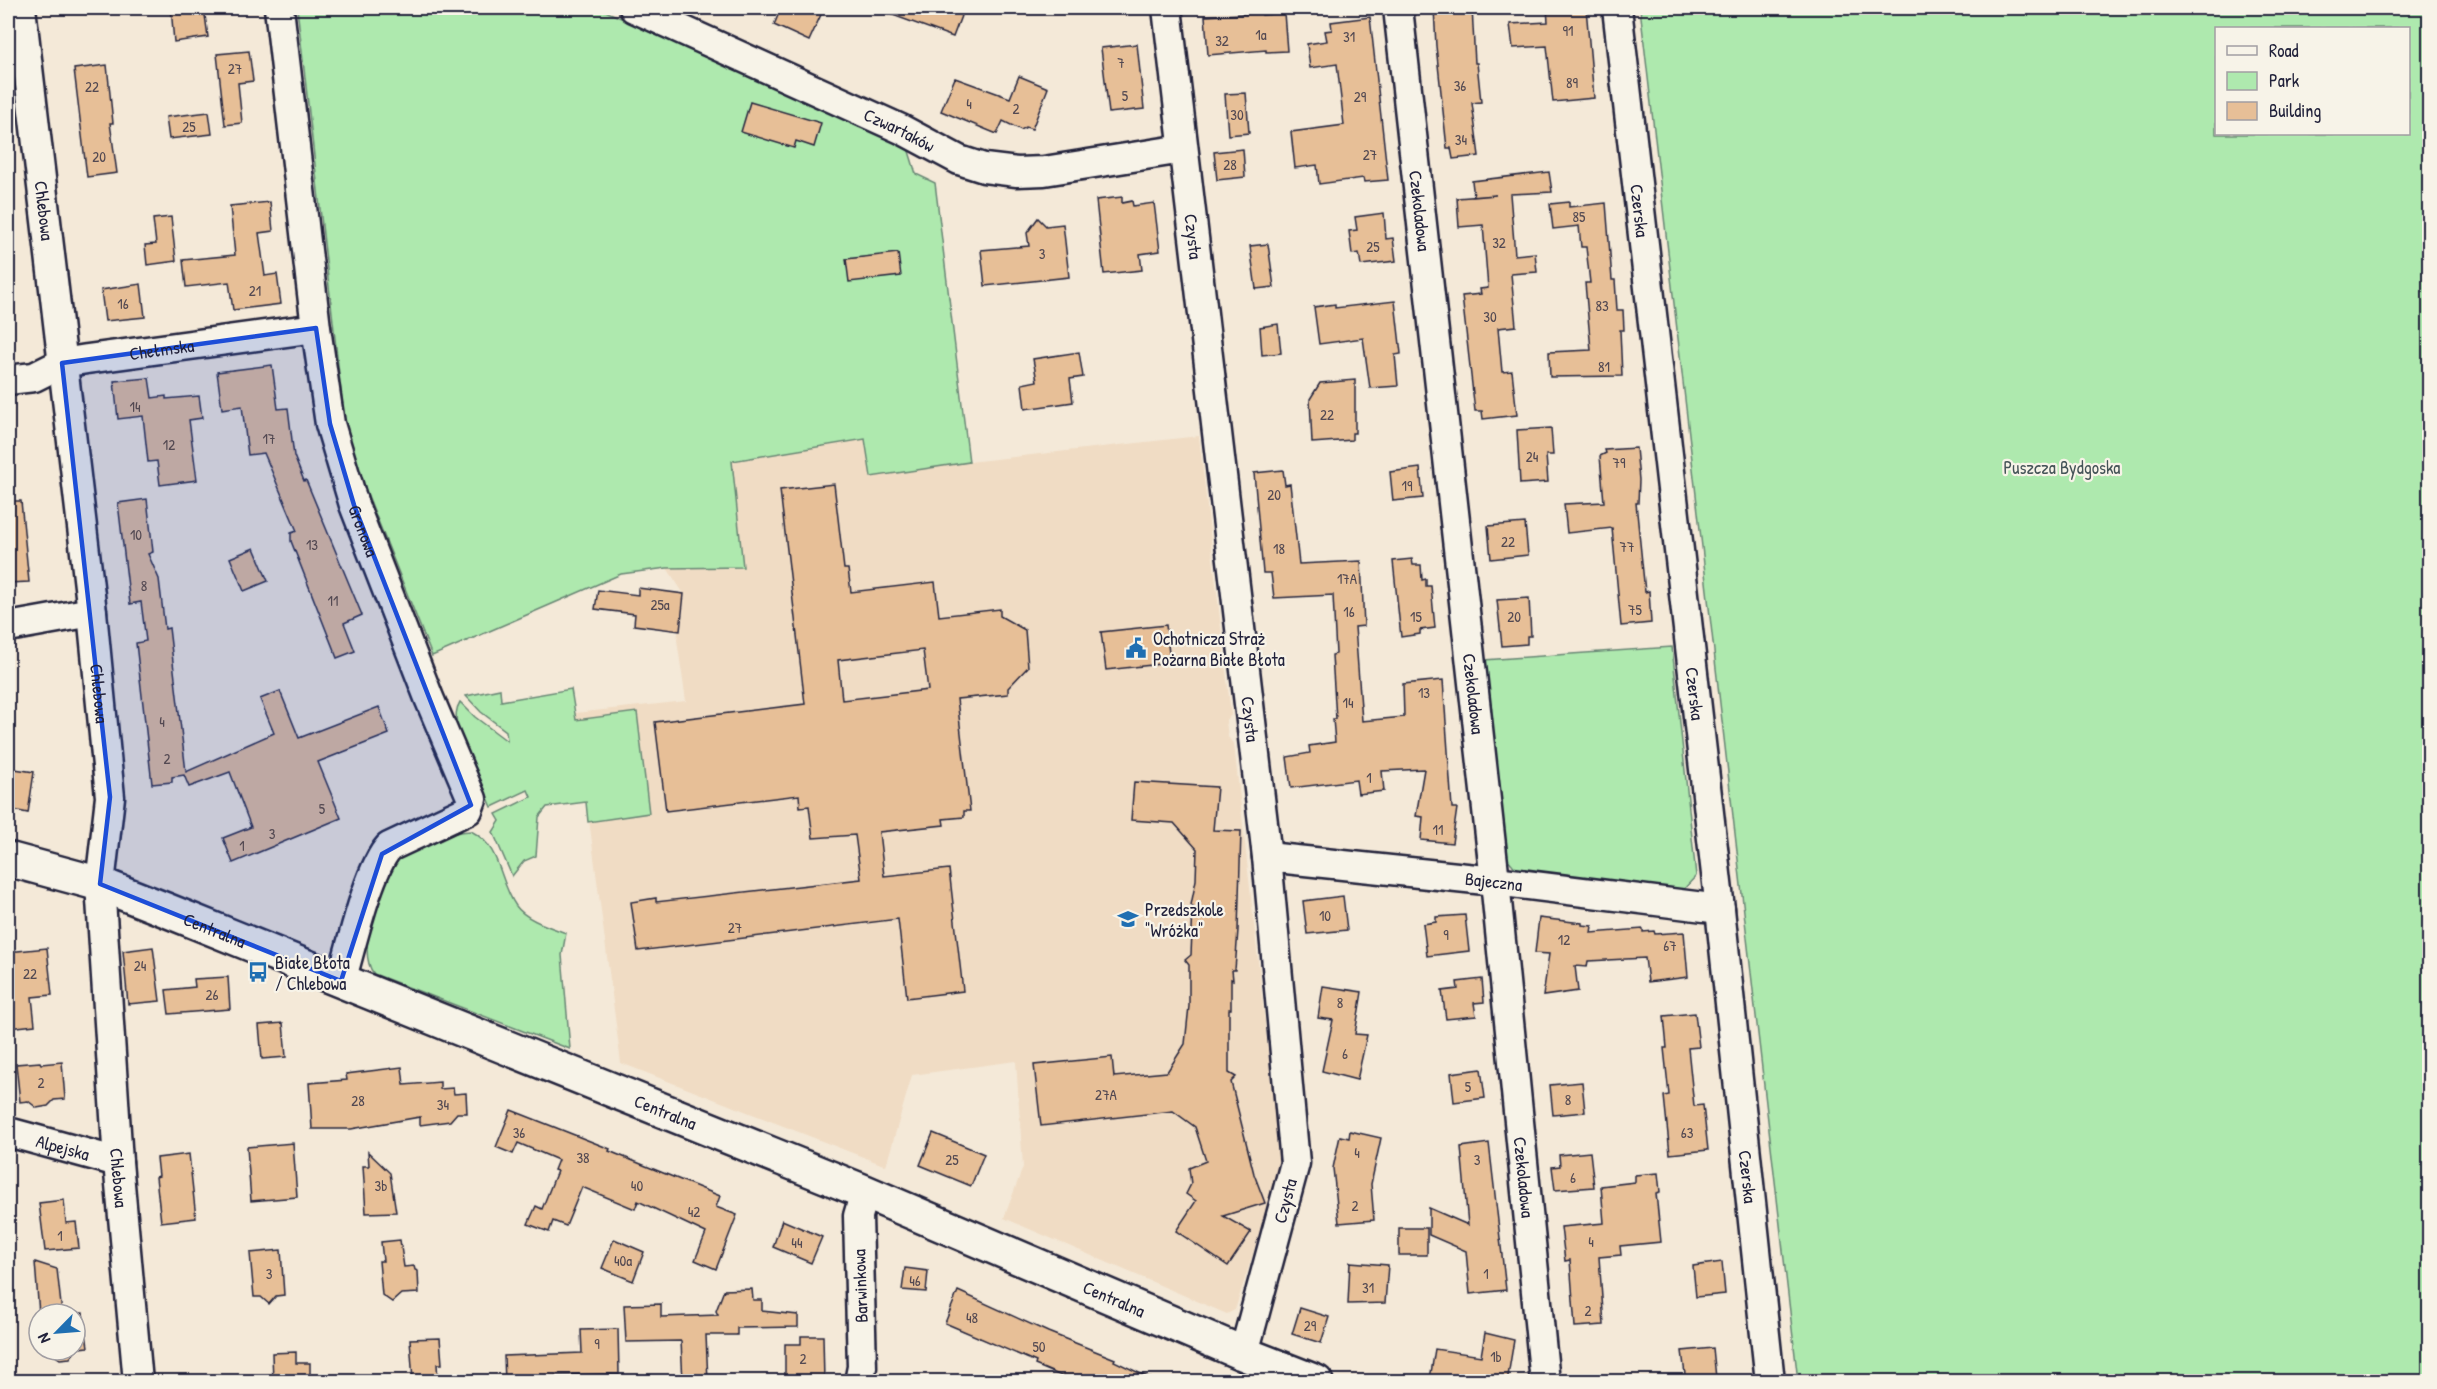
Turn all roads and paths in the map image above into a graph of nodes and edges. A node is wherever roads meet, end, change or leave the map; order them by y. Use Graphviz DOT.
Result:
graph roads {
  1 [pos="21,8"];
  2 [pos="279,8"];
  3 [pos="634,8"];
  4 [pos="1167,8"];
  5 [pos="1398,8"];
  6 [pos="1617,8"];
  7 [pos="16,40"];
  8 [pos="1183,149"];
  9 [pos="316,328"];
  10 [pos="62,363"];
  11 [pos="8,380"];
  12 [pos="92,612"];
  13 [pos="8,627"];
  14 [pos="1268,857"];
  15 [pos="8,859"];
  16 [pos="1495,881"];
  17 [pos="100,884"];
  18 [pos="1720,909"];
  19 [pos="341,981"];
  20 [pos="8,1132"];
  21 [pos="118,1162"];
  22 [pos="865,1192"];
  23 [pos="1242,1353"];
  24 [pos="1314,1381"];
  25 [pos="138,1382"];
  26 [pos="859,1382"];
  27 [pos="1545,1382"];
  28 [pos="1770,1382"];
  1 -- 7 [label="street, Chlebowa"];
  2 -- 9 [label="street, Gronowa"];
  3 -- 8 [label="street, Czwartaków"];
  4 -- 8 [label="street, Czysta"];
  5 -- 16 [label="street, Czekoladowa"];
  6 -- 18 [label="street, Czerska"];
  7 -- 10 [label="street, Chlebowa"];
  8 -- 14 [label="street, Czysta"];
  9 -- 10 [label="street, Chełmska"];
  9 -- 19 [label="street, Gronowa"];
  10 -- 11 [label="street, Chełmska"];
  10 -- 12 [label="street, Chlebowa"];
  12 -- 13 [label="street"];
  12 -- 17 [label="street, Chlebowa"];
  14 -- 16 [label="street, Bajeczna"];
  14 -- 23 [label="street, Czysta"];
  15 -- 17 [label="street, Centralna"];
  16 -- 18 [label="street, Bajeczna"];
  16 -- 27 [label="street, Czekoladowa"];
  17 -- 19 [label="street, Centralna"];
  17 -- 21 [label="street, Chlebowa"];
  18 -- 28 [label="street, Czerska"];
  19 -- 22 [label="street, Centralna"];
  20 -- 21 [label="street, Alpejska"];
  21 -- 25 [label="street, Chlebowa"];
  22 -- 23 [label="street, Centralna"];
  22 -- 26 [label="street, Barwinkowa"];
  23 -- 24 [label="street, Centralna"];
}
